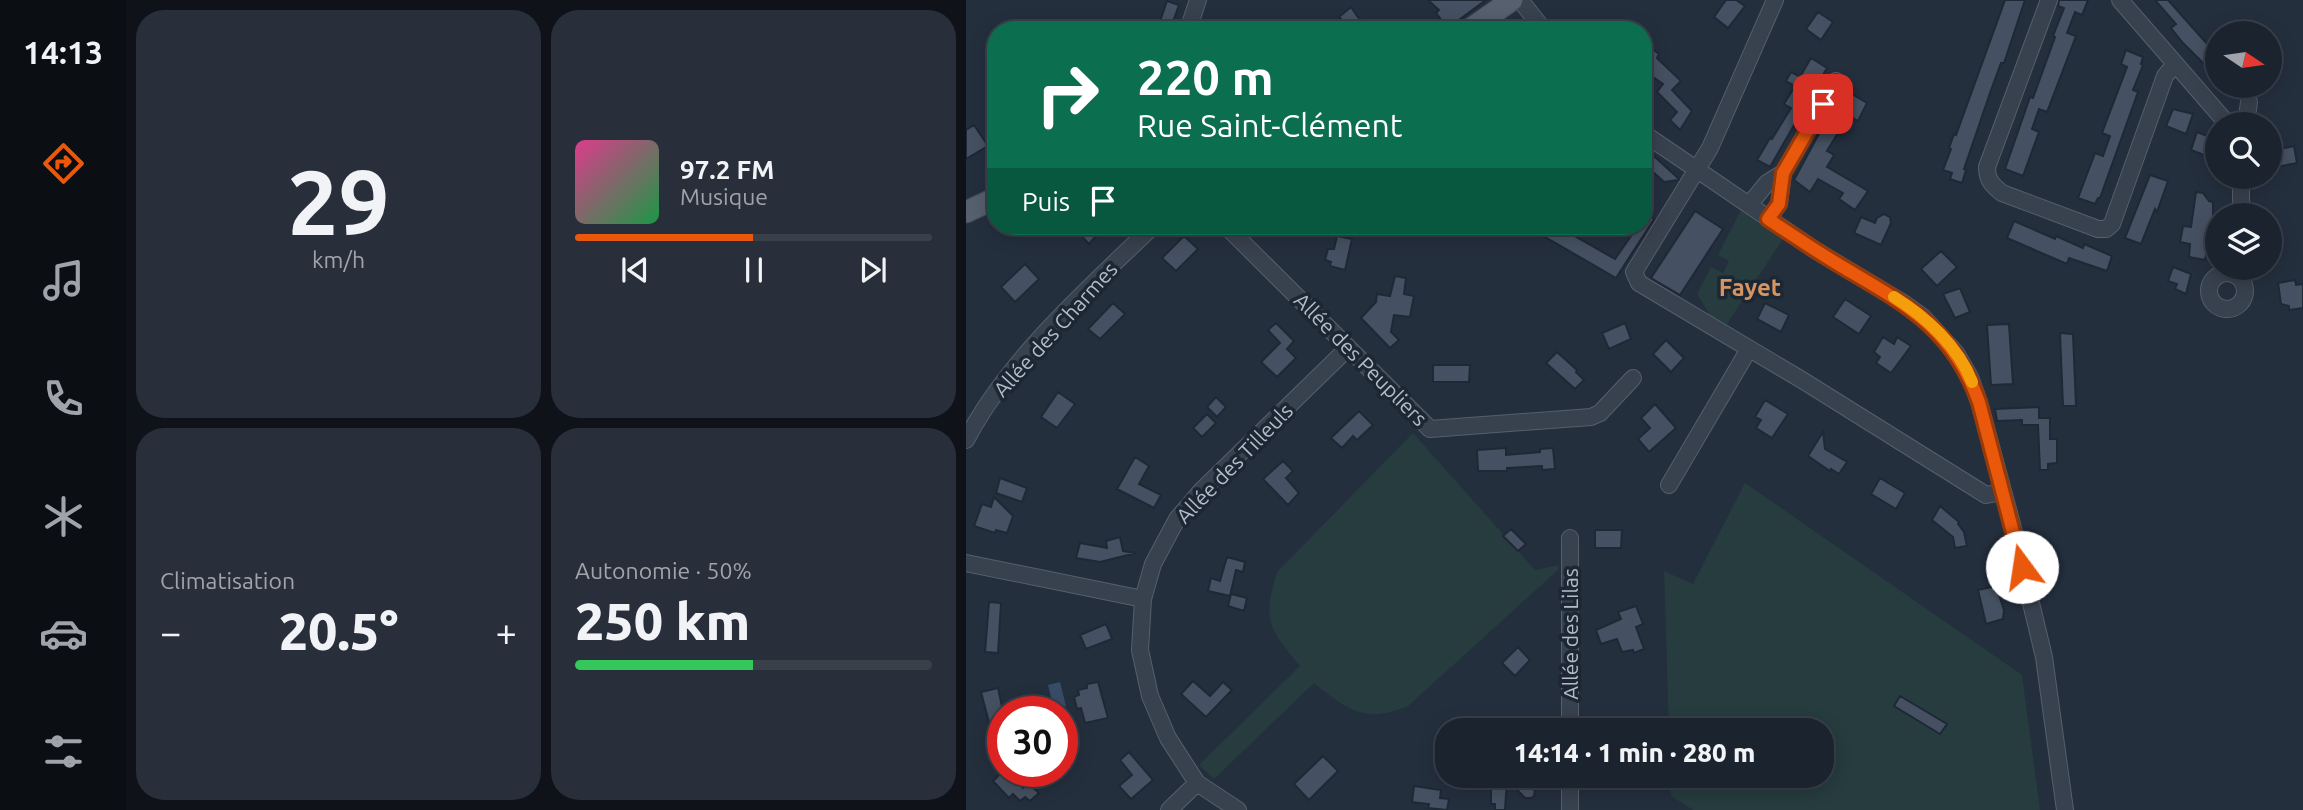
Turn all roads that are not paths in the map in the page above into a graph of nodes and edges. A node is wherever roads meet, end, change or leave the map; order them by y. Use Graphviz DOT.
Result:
graph roads {
  1 [pos="1198,0"];
  2 [pos="1512,0"];
  3 [pos="1520,0"];
  4 [pos="1775,0"];
  5 [pos="2049,0"];
  6 [pos="2120,0"];
  7 [pos="1191,21"];
  8 [pos="1482,21"];
  9 [pos="1537,21"];
  10 [pos="2175,64"];
  11 [pos="1836,81"];
  12 [pos="2249,102"];
  13 [pos="2217,112"];
  14 [pos="2248,112"];
  15 [pos="1652,139"];
  16 [pos="1695,170"];
  17 [pos="1783,173"];
  18 [pos="987,202"];
  19 [pos="1749,205"];
  20 [pos="966,212"];
  21 [pos="1768,219"];
  22 [pos="1144,235"];
  23 [pos="1235,235"];
  24 [pos="1349,348"];
  25 [pos="1749,349"];
  26 [pos="1633,378"];
  27 [pos="966,440"];
  28 [pos="1669,485"];
  29 [pos="2002,492"];
  30 [pos="1570,538"];
  31 [pos="966,563"];
  32 [pos="1143,598"];
  33 [pos="1570,718"];
  34 [pos="1197,783"];
  35 [pos="1570,788"];
  36 [pos="1169,810"];
  37 [pos="1238,810"];
  38 [pos="1570,810"];
  39 [pos="2065,810"];
  1 -- 7 [label="street"];
  2 -- 8 [label="main road"];
  3 -- 9 [label="street"];
  4 -- 16 [label="street"];
  5 -- 10 [label="street"];
  6 -- 10 [label="street"];
  10 -- 13 [label="street"];
  11 -- 17 [label="street"];
  12 -- 14 [label="street"];
  15 -- 16 [label="street"];
  16 -- 19 [label="street"];
  16 -- 25 [label="street"];
  17 -- 19 [label="street"];
  17 -- 21 [label="street"];
  18 -- 20 [label="main road"];
  19 -- 21 [label="street"];
  21 -- 29 [label="street"];
  22 -- 27 [label="street, Allée des Charmes"];
  23 -- 24 [label="street, Allée des Peupliers"];
  24 -- 26 [label="street, Allée des Peupliers"];
  24 -- 32 [label="street, Allée des Tilleuls"];
  25 -- 28 [label="street"];
  25 -- 29 [label="street"];
  29 -- 39 [label="street"];
  30 -- 33 [label="street, Allée des Lilas"];
  31 -- 32 [label="street"];
  32 -- 34 [label="street, Allée des Tilleuls"];
  34 -- 36 [label="street"];
  34 -- 37 [label="street, Allée des Tilleuls"];
  35 -- 38 [label="street"];
}
